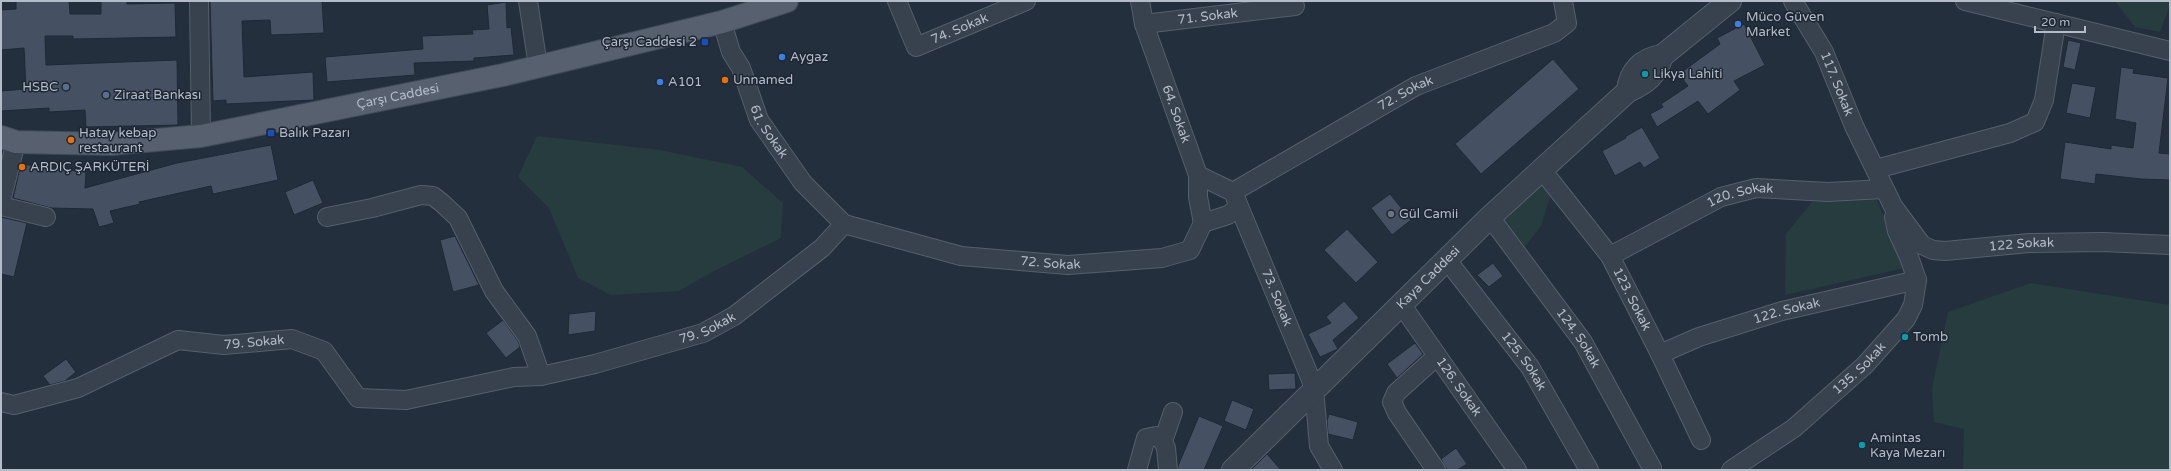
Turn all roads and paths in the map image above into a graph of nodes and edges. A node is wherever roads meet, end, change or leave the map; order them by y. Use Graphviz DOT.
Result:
graph roads {
  1 [pos="199,1"];
  2 [pos="528,1"];
  3 [pos="788,1"];
  4 [pos="898,1"];
  5 [pos="1026,1"];
  6 [pos="1140,1"];
  7 [pos="1563,1"];
  8 [pos="1730,1"];
  9 [pos="1793,1"];
  10 [pos="1966,1"];
  11 [pos="1295,6"];
  12 [pos="722,22"];
  13 [pos="2056,23"];
  14 [pos="1144,24"];
  15 [pos="2170,51"];
  16 [pos="538,66"];
  17 [pos="201,136"];
  18 [pos="8,139"];
  19 [pos="1876,169"];
  20 [pos="1542,170"];
  21 [pos="1198,176"];
  22 [pos="1884,189"];
  23 [pos="1236,200"];
  24 [pos="1,201"];
  25 [pos="1,206"];
  26 [pos="1893,206"];
  27 [pos="46,217"];
  28 [pos="327,217"];
  29 [pos="1490,217"];
  30 [pos="1203,223"];
  31 [pos="844,224"];
  32 [pos="2170,245"];
  33 [pos="1610,256"];
  34 [pos="1447,260"];
  35 [pos="1917,280"];
  36 [pos="1401,304"];
  37 [pos="1660,354"];
  38 [pos="1436,356"];
  39 [pos="540,376"];
  40 [pos="1314,388"];
  41 [pos="7,404"];
  42 [pos="1173,412"];
  43 [pos="1701,440"];
  44 [pos="1163,441"];
  45 [pos="1652,468"];
  46 [pos="1137,470"];
  47 [pos="1168,470"];
  48 [pos="1233,470"];
  49 [pos="1333,470"];
  50 [pos="1436,470"];
  51 [pos="1517,470"];
  52 [pos="1589,470"];
  53 [pos="1731,470"];
  1 -- 17 [label="street"];
  2 -- 16 [label="street"];
  3 -- 12 [label="main road, Çarşı Caddesi"];
  4 -- 5 [label="street, 74. Sokak"];
  6 -- 14 [label="street, 64. Sokak"];
  7 -- 23 [label="street, 72. Sokak"];
  8 -- 20 [label="street, Kaya Caddesi"];
  9 -- 19 [label="street, 117. Sokak"];
  10 -- 13 [label="street"];
  11 -- 14 [label="street, 71. Sokak"];
  12 -- 16 [label="main road, Çarşı Caddesi"];
  12 -- 31 [label="street, 61. Sokak"];
  13 -- 15 [label="street"];
  13 -- 19 [label="street"];
  14 -- 21 [label="street, 64. Sokak"];
  16 -- 17 [label="main road, Çarşı Caddesi"];
  17 -- 18 [label="main road, Çarşı Caddesi"];
  18 -- 24 [label="street"];
  19 -- 22 [label="street, 117. Sokak"];
  20 -- 29 [label="street, Kaya Caddesi"];
  20 -- 33 [label="street, 123. Sokak"];
  21 -- 23 [label="street"];
  21 -- 30 [label="street, 64. Sokak"];
  22 -- 26 [label="street, 117. Sokak"];
  22 -- 33 [label="street, 120. Sokak"];
  23 -- 30 [label="street, 72. Sokak"];
  23 -- 40 [label="street, 73. Sokak"];
  25 -- 27 [label="street"];
  26 -- 32 [label="street, 122 Sokak"];
  26 -- 35 [label="street"];
  28 -- 39 [label="street"];
  29 -- 34 [label="street, Kaya Caddesi"];
  29 -- 45 [label="street, 124. Sokak"];
  30 -- 31 [label="street, 72. Sokak"];
  31 -- 39 [label="street, 79. Sokak"];
  33 -- 37 [label="street, 123. Sokak"];
  34 -- 36 [label="street, Kaya Caddesi"];
  34 -- 52 [label="street, 125. Sokak"];
  35 -- 37 [label="street, 122. Sokak"];
  35 -- 53 [label="street, 135. Sokak"];
  36 -- 38 [label="street, 126. Sokak"];
  36 -- 40 [label="street, Kaya Caddesi"];
  37 -- 43 [label="street, 123. Sokak"];
  38 -- 50 [label="street"];
  38 -- 51 [label="street, 126. Sokak"];
  39 -- 41 [label="street, 79. Sokak"];
  40 -- 48 [label="street, Kaya Caddesi"];
  40 -- 49 [label="street, 73. Sokak"];
  42 -- 44 [label="street"];
  44 -- 46 [label="street"];
  44 -- 47 [label="street"];
}
